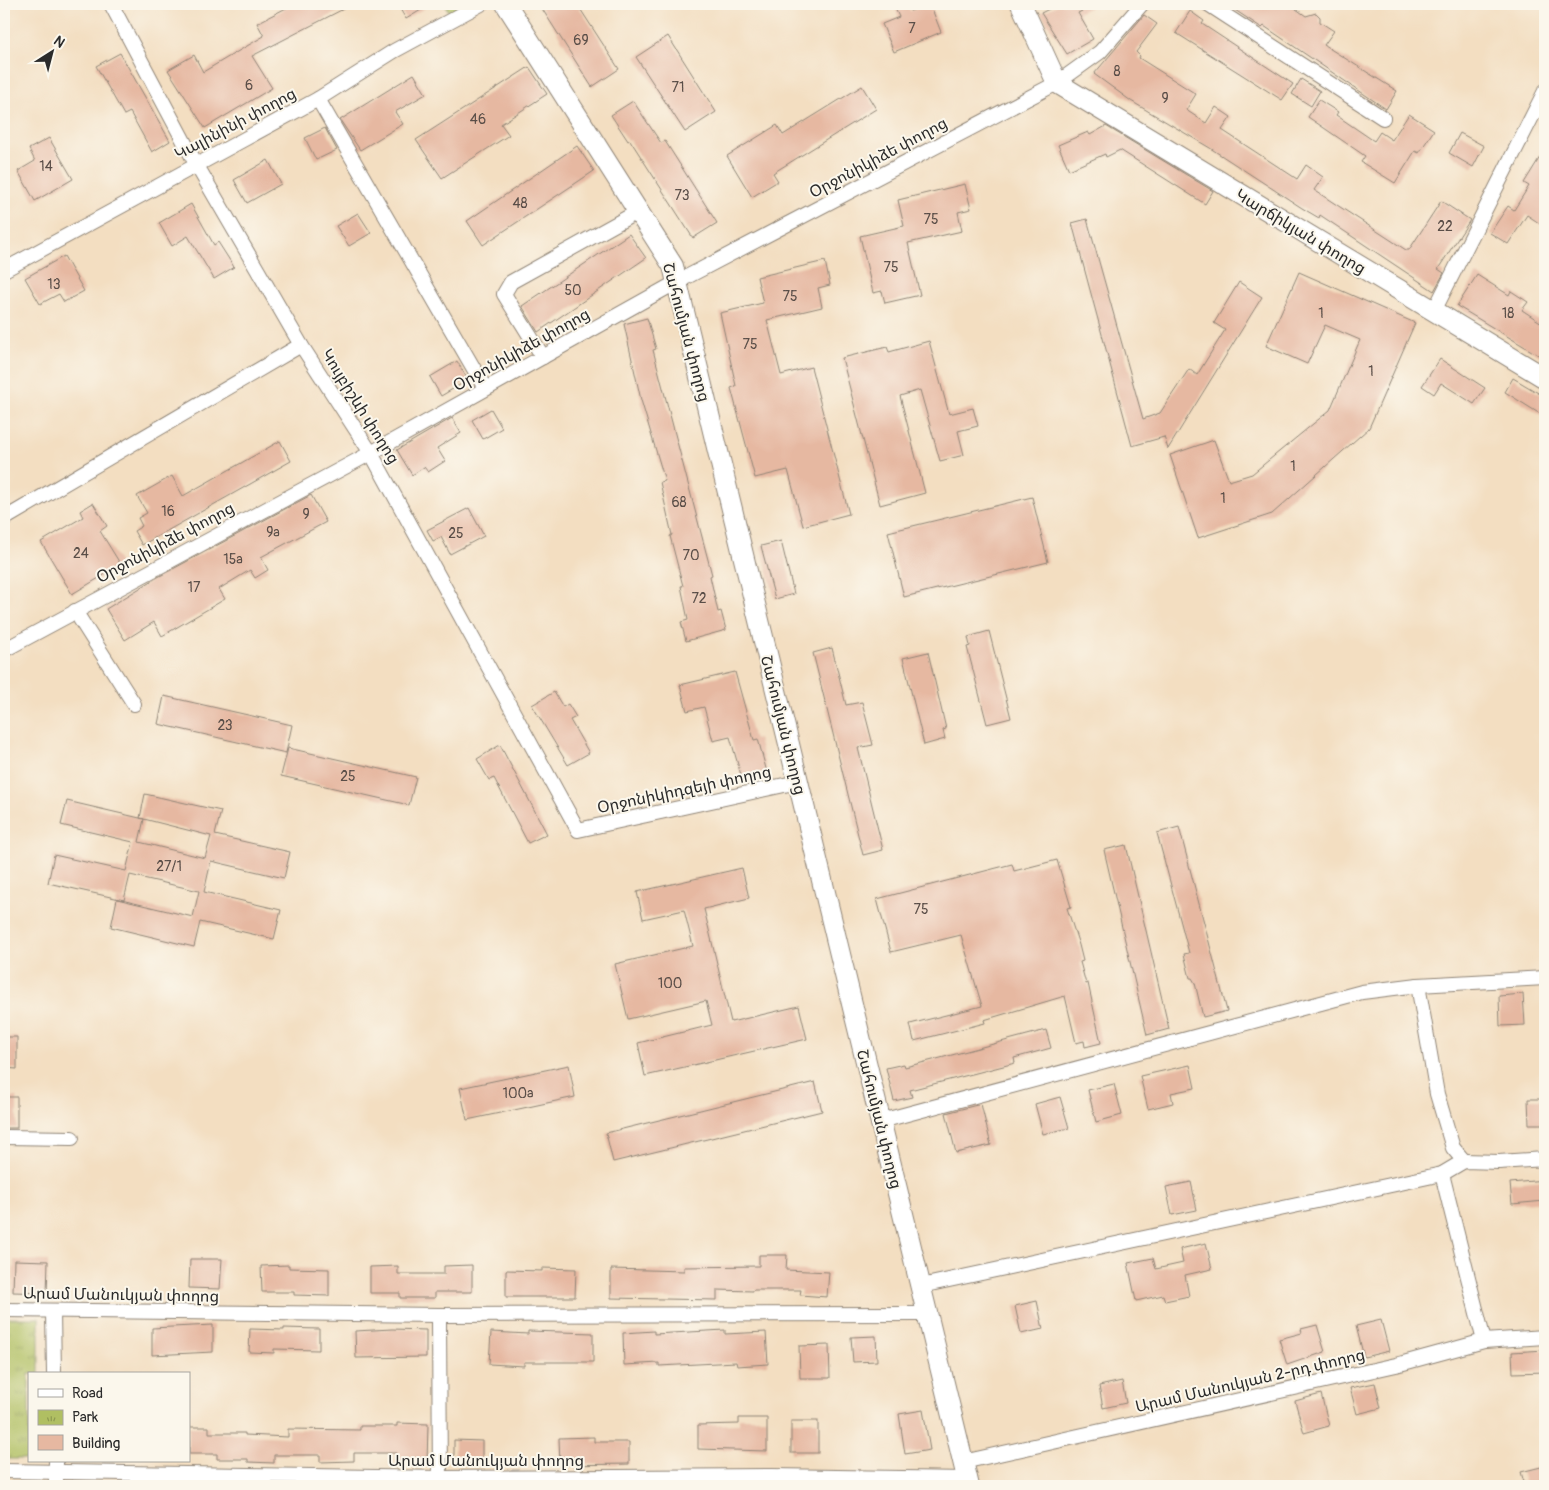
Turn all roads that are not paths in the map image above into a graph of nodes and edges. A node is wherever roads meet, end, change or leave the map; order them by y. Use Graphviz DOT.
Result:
graph roads {
  1 [pos="111,4"];
  2 [pos="481,4"];
  3 [pos="506,4"];
  4 [pos="1021,4"];
  5 [pos="1142,4"];
  6 [pos="1208,4"];
  7 [pos="1057,83"];
  8 [pos="1545,91"];
  9 [pos="318,98"];
  10 [pos="1383,118"];
  11 [pos="196,164"];
  12 [pos="639,211"];
  13 [pos="4,270"];
  14 [pos="677,282"];
  15 [pos="1434,311"];
  16 [pos="301,345"];
  17 [pos="543,357"];
  18 [pos="1545,378"];
  19 [pos="485,388"];
  20 [pos="371,453"];
  21 [pos="4,519"];
  22 [pos="75,611"];
  23 [pos="4,650"];
  24 [pos="134,704"];
  25 [pos="798,782"];
  26 [pos="578,830"];
  27 [pos="1545,978"];
  28 [pos="1418,985"];
  29 [pos="881,1121"];
  30 [pos="4,1138"];
  31 [pos="72,1138"];
  32 [pos="1545,1159"];
  33 [pos="1464,1161"];
  34 [pos="1442,1174"];
  35 [pos="920,1286"];
  36 [pos="4,1310"];
  37 [pos="53,1311"];
  38 [pos="927,1314"];
  39 [pos="439,1315"];
  40 [pos="1545,1337"];
  41 [pos="1484,1341"];
  42 [pos="54,1372"];
  43 [pos="56,1466"];
  44 [pos="4,1471"];
  45 [pos="967,1476"];
  46 [pos="440,1482"];
  47 [pos="56,1486"];
  1 -- 11 [label="street, Կույբիշևի փողոց"];
  2 -- 9 [label="street, Կալինինի փողոց"];
  3 -- 12 [label="main road, Շահումյան փողոց"];
  4 -- 7 [label="main road"];
  5 -- 7 [label="street, Օրջոնիկիձե փողոց"];
  6 -- 10 [label="street"];
  7 -- 14 [label="street, Օրջոնիկիձե փողոց"];
  7 -- 15 [label="main road, Կարճիկյան փողոց"];
  8 -- 15 [label="street"];
  9 -- 11 [label="street, Կալինինի փողոց"];
  9 -- 19 [label="street"];
  11 -- 13 [label="street, Կալինինի փողոց"];
  11 -- 16 [label="street, Կույբիշևի փողոց"];
  12 -- 14 [label="main road, Շահումյան փողոց"];
  12 -- 17 [label="street"];
  14 -- 17 [label="street, Օրջոնիկիձե փողոց"];
  14 -- 25 [label="main road, Շահումյան փողոց"];
  15 -- 18 [label="main road, Կարճիկյան փողոց"];
  16 -- 20 [label="street, Կույբիշևի փողոց"];
  16 -- 21 [label="street"];
  17 -- 19 [label="street, Օրջոնիկիձե փողոց"];
  19 -- 20 [label="street, Օրջոնիկիձե փողոց"];
  20 -- 22 [label="street, Օրջոնիկիձե փողոց"];
  20 -- 26 [label="street, Կույբիշևի փողոց"];
  22 -- 23 [label="street, Օրջոնիկիձե փողոց"];
  22 -- 24 [label="street"];
  25 -- 26 [label="street, Օրջոնիկիդզեյի փողոց"];
  25 -- 29 [label="main road, Շահումյան փողոց"];
  27 -- 28 [label="street"];
  28 -- 29 [label="street"];
  28 -- 33 [label="street"];
  29 -- 35 [label="main road, Շահումյան փողոց"];
  30 -- 31 [label="street"];
  32 -- 33 [label="street"];
  33 -- 34 [label="street"];
  34 -- 35 [label="street"];
  34 -- 41 [label="street"];
  35 -- 38 [label="main road, Շահումյան փողոց"];
  36 -- 37 [label="street, Արամ Մանուկյան փողոց"];
  37 -- 39 [label="street, Արամ Մանուկյան փողոց"];
  37 -- 42 [label="street"];
  38 -- 39 [label="street, Արամ Մանուկյան փողոց"];
  38 -- 45 [label="main road, Շահումյան փողոց"];
  39 -- 46 [label="street"];
  40 -- 41 [label="street, Արամ Մանուկյան 2-րդ փողոց"];
  41 -- 45 [label="street, Արամ Մանուկյան 2-րդ փողոց"];
  43 -- 44 [label="street, Արամ Մանուկյան փողոց"];
  43 -- 46 [label="street, Արամ Մանուկյան փողոց"];
  43 -- 47 [label="street"];
  45 -- 46 [label="street, Արամ Մանուկյան փողոց"];
}
